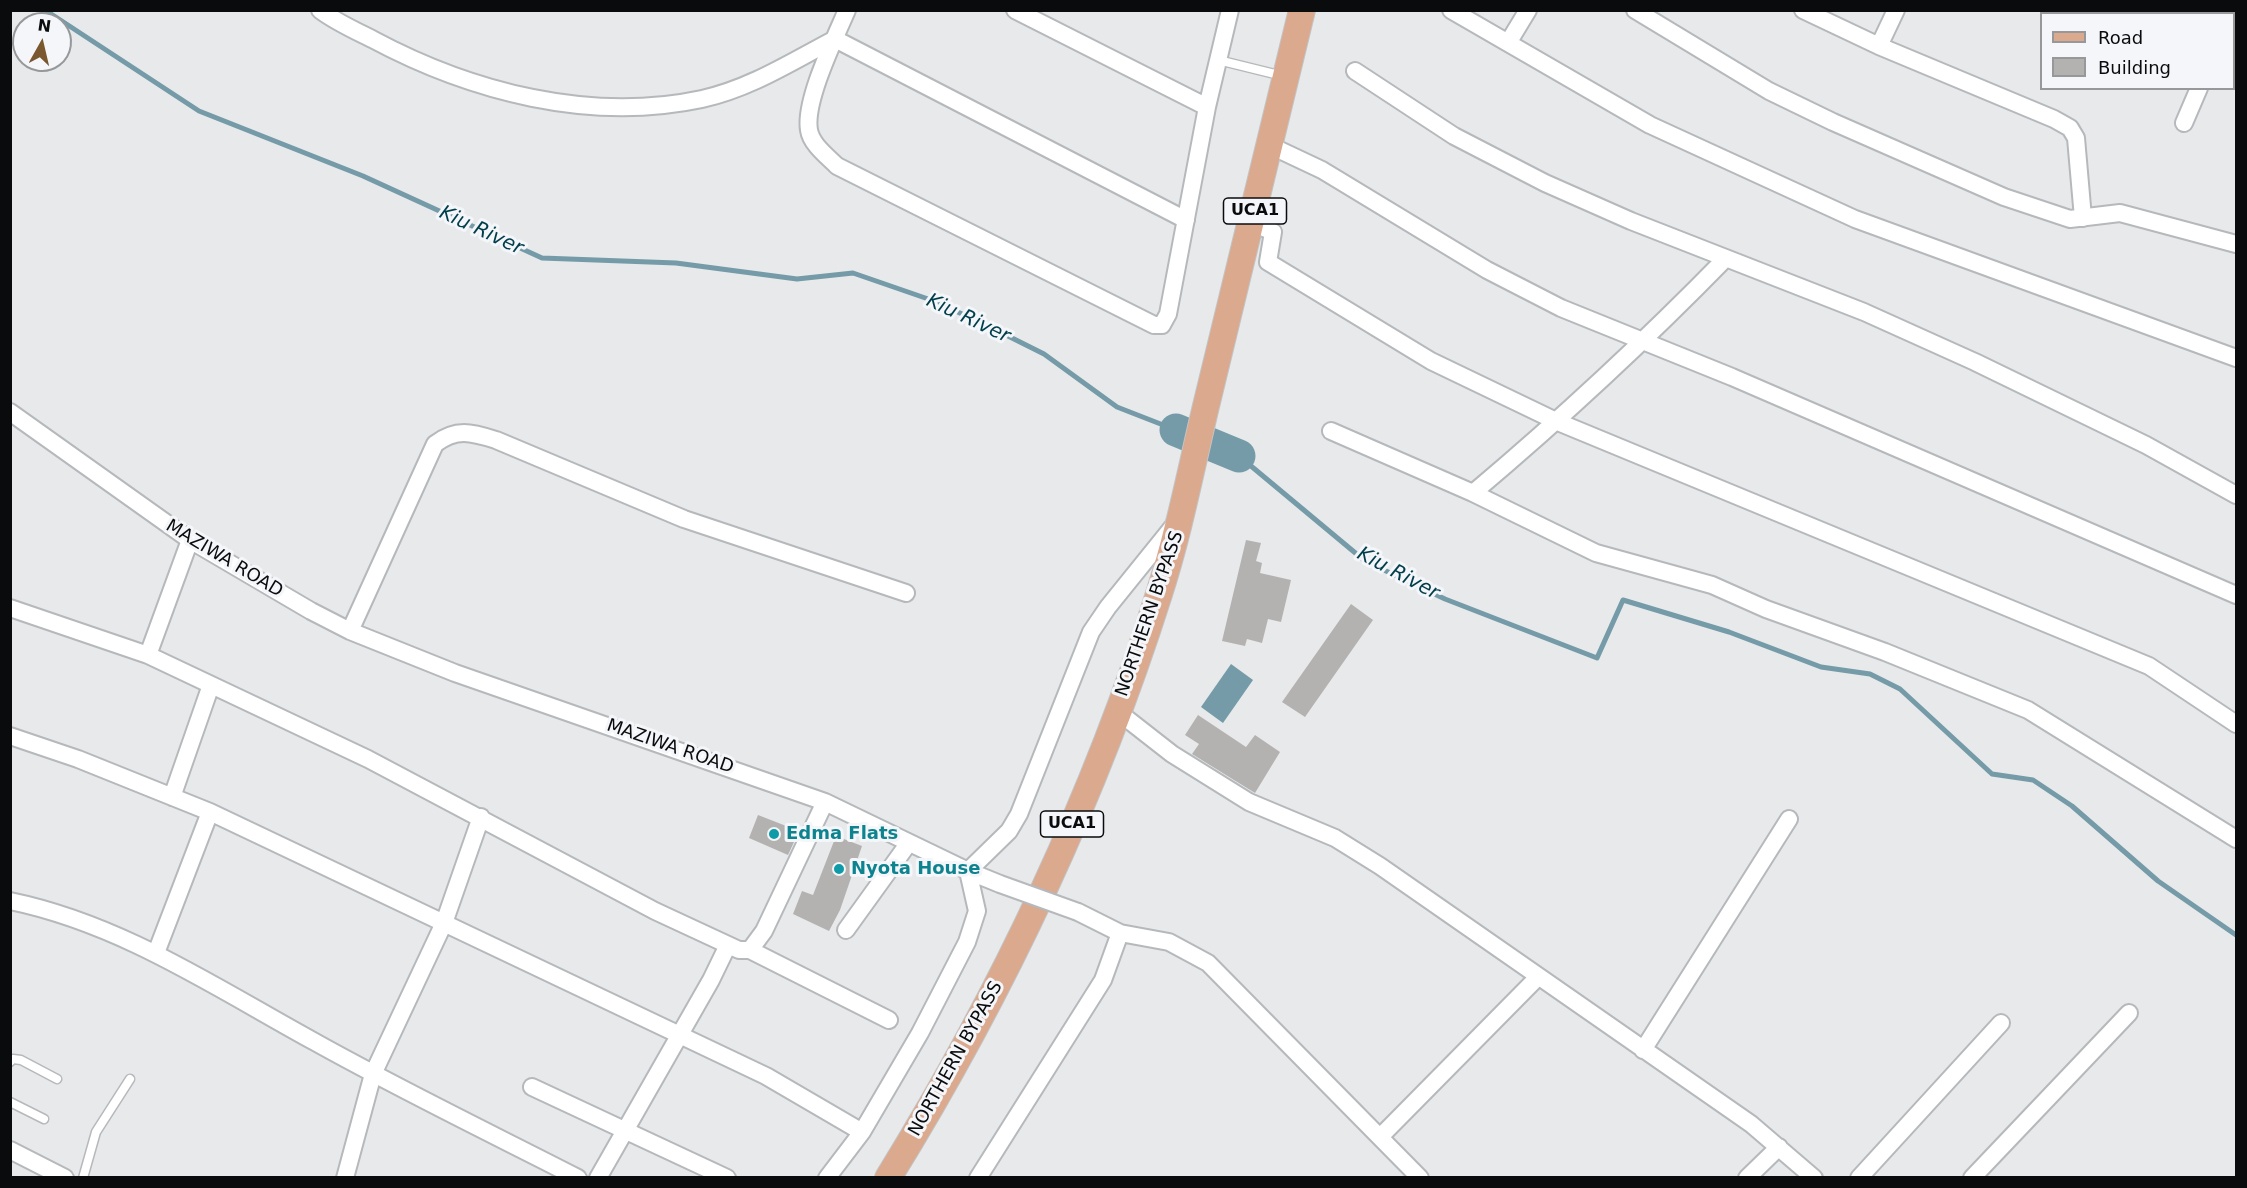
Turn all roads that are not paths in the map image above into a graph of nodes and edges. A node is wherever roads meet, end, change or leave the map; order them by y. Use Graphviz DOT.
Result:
graph roads {
  1 [pos="320,10"];
  2 [pos="847,10"];
  3 [pos="1015,10"];
  4 [pos="1230,10"];
  5 [pos="1302,10"];
  6 [pos="1451,10"];
  7 [pos="1528,10"];
  8 [pos="1635,10"];
  9 [pos="1803,10"];
  10 [pos="1896,10"];
  11 [pos="835,39"];
  12 [pos="1508,43"];
  13 [pos="1879,46"];
  14 [pos="1218,60"];
  15 [pos="1355,70"];
  16 [pos="1286,77"];
  17 [pos="2198,90"];
  18 [pos="1207,107"];
  19 [pos="2184,123"];
  20 [pos="1269,145"];
  21 [pos="2083,219"];
  22 [pos="1186,220"];
  23 [pos="1252,224"];
  24 [pos="2236,244"];
  25 [pos="1726,258"];
  26 [pos="1645,342"];
  27 [pos="2236,358"];
  28 [pos="10,412"];
  29 [pos="1558,422"];
  30 [pos="1331,431"];
  31 [pos="1473,493"];
  32 [pos="2236,495"];
  33 [pos="1183,514"];
  34 [pos="190,540"];
  35 [pos="906,593"];
  36 [pos="2236,595"];
  37 [pos="10,608"];
  38 [pos="350,631"];
  39 [pos="148,656"];
  40 [pos="211,685"];
  41 [pos="1117,711"];
  42 [pos="2236,724"];
  43 [pos="10,736"];
  44 [pos="172,797"];
  45 [pos="825,802"];
  46 [pos="210,812"];
  47 [pos="481,817"];
  48 [pos="1789,819"];
  49 [pos="2236,840"];
  50 [pos="908,844"];
  51 [pos="968,871"];
  52 [pos="10,901"];
  53 [pos="444,923"];
  54 [pos="846,930"];
  55 [pos="1120,933"];
  56 [pos="729,945"];
  57 [pos="750,950"];
  58 [pos="156,953"];
  59 [pos="1538,977"];
  60 [pos="2128,1013"];
  61 [pos="889,1020"];
  62 [pos="2001,1023"];
  63 [pos="678,1035"];
  64 [pos="1643,1050"];
  65 [pos="10,1062"];
  66 [pos="373,1074"];
  67 [pos="57,1079"];
  68 [pos="130,1079"];
  69 [pos="532,1087"];
  70 [pos="10,1102"];
  71 [pos="44,1119"];
  72 [pos="625,1130"];
  73 [pos="862,1132"];
  74 [pos="1380,1137"];
  75 [pos="1779,1147"];
  76 [pos="10,1150"];
  77 [pos="34,1171"];
  78 [pos="65,1178"];
  79 [pos="83,1178"];
  80 [pos="345,1178"];
  81 [pos="578,1178"];
  82 [pos="598,1178"];
  83 [pos="726,1178"];
  84 [pos="827,1178"];
  85 [pos="888,1178"];
  86 [pos="978,1178"];
  87 [pos="1420,1178"];
  88 [pos="1747,1178"];
  89 [pos="1814,1178"];
  90 [pos="1859,1178"];
  91 [pos="1972,1178"];
  1 -- 11 [label="street"];
  2 -- 11 [label="street"];
  3 -- 18 [label="street"];
  4 -- 14 [label="street"];
  5 -- 16 [label="main road, NORTHERN BYPASS / UCA1"];
  6 -- 12 [label="street"];
  7 -- 12 [label="street"];
  8 -- 21 [label="street"];
  9 -- 13 [label="street"];
  10 -- 13 [label="street"];
  11 -- 22 [label="street"];
  11 -- 22 [label="street"];
  12 -- 27 [label="street"];
  13 -- 21 [label="street"];
  14 -- 16 [label="lane"];
  14 -- 18 [label="street"];
  15 -- 25 [label="street"];
  16 -- 20 [label="main road, NORTHERN BYPASS / UCA1"];
  17 -- 19 [label="street"];
  18 -- 22 [label="street"];
  20 -- 23 [label="main road, NORTHERN BYPASS / UCA1"];
  20 -- 26 [label="street"];
  21 -- 24 [label="street"];
  23 -- 29 [label="street"];
  23 -- 33 [label="main road, NORTHERN BYPASS / UCA1"];
  25 -- 26 [label="street"];
  25 -- 32 [label="street"];
  26 -- 29 [label="street"];
  26 -- 36 [label="street"];
  28 -- 34 [label="street, MAZIWA ROAD"];
  29 -- 31 [label="street"];
  29 -- 42 [label="street"];
  30 -- 31 [label="street"];
  31 -- 49 [label="street"];
  33 -- 41 [label="main road, NORTHERN BYPASS / UCA1"];
  33 -- 51 [label="street"];
  34 -- 38 [label="street, MAZIWA ROAD"];
  34 -- 39 [label="street"];
  35 -- 38 [label="street"];
  37 -- 39 [label="street"];
  38 -- 45 [label="street, MAZIWA ROAD"];
  39 -- 40 [label="street"];
  40 -- 44 [label="street"];
  40 -- 47 [label="street"];
  41 -- 59 [label="street"];
  41 -- 85 [label="main road, NORTHERN BYPASS / UCA1"];
  43 -- 44 [label="street"];
  44 -- 46 [label="street"];
  45 -- 50 [label="street, MAZIWA ROAD"];
  45 -- 57 [label="street"];
  46 -- 53 [label="street"];
  46 -- 58 [label="street"];
  47 -- 53 [label="street"];
  47 -- 56 [label="street"];
  48 -- 64 [label="street"];
  50 -- 51 [label="street, MAZIWA ROAD"];
  50 -- 54 [label="street"];
  51 -- 55 [label="street, MAZIWA ROAD, bridge"];
  51 -- 73 [label="street"];
  52 -- 58 [label="street"];
  53 -- 63 [label="street"];
  53 -- 66 [label="street"];
  55 -- 74 [label="street, MAZIWA ROAD"];
  55 -- 86 [label="street"];
  56 -- 57 [label="street"];
  56 -- 63 [label="street"];
  57 -- 61 [label="street"];
  58 -- 66 [label="street"];
  59 -- 64 [label="street"];
  59 -- 74 [label="street"];
  60 -- 91 [label="street"];
  62 -- 90 [label="street"];
  63 -- 72 [label="street"];
  63 -- 73 [label="street"];
  64 -- 75 [label="street"];
  65 -- 67 [label="lane"];
  66 -- 80 [label="street"];
  66 -- 81 [label="street"];
  68 -- 79 [label="lane"];
  69 -- 72 [label="street"];
  70 -- 71 [label="lane"];
  72 -- 82 [label="street"];
  72 -- 83 [label="street"];
  73 -- 84 [label="street"];
  74 -- 87 [label="street, MAZIWA ROAD"];
  75 -- 88 [label="street"];
  75 -- 89 [label="street"];
  76 -- 77 [label="street"];
  77 -- 78 [label="street"];
}
